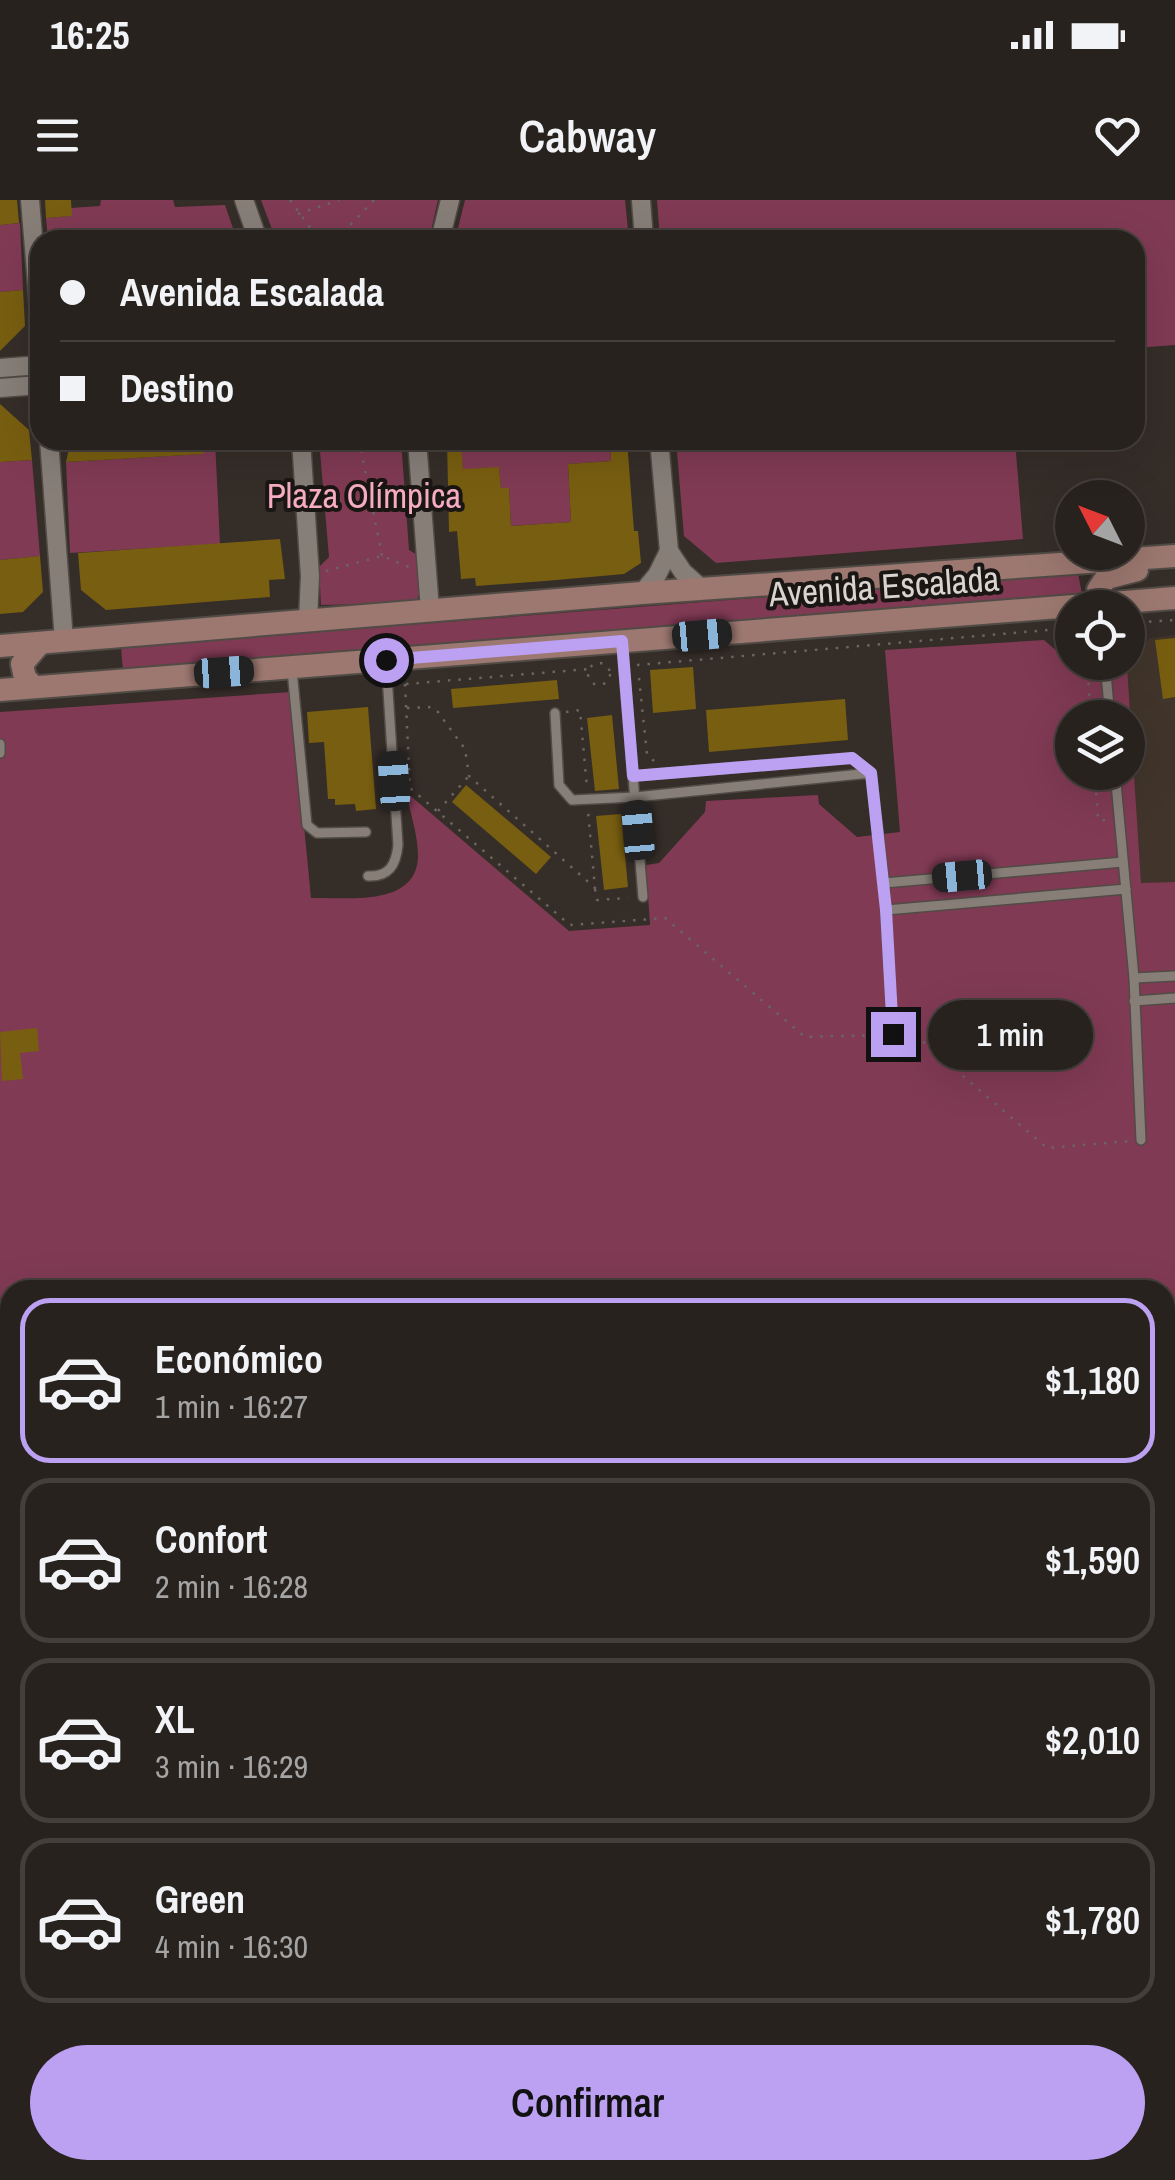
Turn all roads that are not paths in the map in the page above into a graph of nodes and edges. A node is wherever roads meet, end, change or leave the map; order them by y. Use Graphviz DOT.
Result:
graph roads {
  1 [pos="30,200"];
  2 [pos="244,200"];
  3 [pos="450,200"];
  4 [pos="641,200"];
  5 [pos="32,230"];
  6 [pos="254,230"];
  7 [pos="442,230"];
  8 [pos="643,230"];
  9 [pos="30,365"];
  10 [pos="0,368"];
  11 [pos="30,386"];
  12 [pos="0,388"];
  13 [pos="50,450"];
  14 [pos="303,450"];
  15 [pos="418,450"];
  16 [pos="661,450"];
  17 [pos="669,551"];
  18 [pos="1175,556"];
  19 [pos="1175,567"];
  20 [pos="1175,589"];
  21 [pos="702,590"];
  22 [pos="1100,590"];
  23 [pos="642,594"];
  24 [pos="1145,594"];
  25 [pos="1175,598"];
  26 [pos="1145,608"];
  27 [pos="1055,609"];
  28 [pos="430,610"];
  29 [pos="308,620"];
  30 [pos="103,639"];
  31 [pos="64,641"];
  32 [pos="622,641"];
  33 [pos="40,643"];
  34 [pos="0,646"];
  35 [pos="386,660"];
  36 [pos="291,667"];
  37 [pos="88,683"];
  38 [pos="34,687"];
  39 [pos="0,690"];
  40 [pos="555,713"];
  41 [pos="0,744"];
  42 [pos="0,754"];
  43 [pos="871,773"];
  44 [pos="633,776"];
  45 [pos="1116,790"];
  46 [pos="635,797"];
  47 [pos="366,832"];
  48 [pos="1123,862"];
  49 [pos="368,876"];
  50 [pos="884,882"];
  51 [pos="1126,889"];
  52 [pos="643,897"];
  53 [pos="886,910"];
  54 [pos="1175,976"];
  55 [pos="1134,978"];
  56 [pos="1175,998"];
  57 [pos="1134,1002"];
  58 [pos="893,1034"];
  59 [pos="1141,1140"];
  1 -- 5 [label="street"];
  2 -- 6 [label="street"];
  3 -- 7 [label="street"];
  4 -- 8 [label="street"];
  9 -- 10 [label="street"];
  11 -- 12 [label="street"];
  13 -- 31 [label="street"];
  14 -- 29 [label="street"];
  15 -- 28 [label="street"];
  16 -- 17 [label="street"];
  17 -- 21 [label="street"];
  17 -- 23 [label="street"];
  18 -- 21 [label="main road, Avenida Escalada"];
  19 -- 22 [label="main road"];
  20 -- 24 [label="main road"];
  21 -- 23 [label="main road, Avenida Escalada"];
  23 -- 28 [label="main road, Avenida Escalada"];
  25 -- 26 [label="main road, Avenida Escalada"];
  27 -- 32 [label="main road, Avenida Escalada"];
  28 -- 29 [label="main road, Avenida Escalada"];
  29 -- 30 [label="main road, Avenida Escalada"];
  30 -- 31 [label="main road, Avenida Escalada"];
  30 -- 37 [label="main road"];
  31 -- 33 [label="main road, Avenida Escalada"];
  32 -- 35 [label="main road, Avenida Escalada"];
  32 -- 44 [label="lane"];
  33 -- 34 [label="main road, Avenida Escalada"];
  33 -- 38 [label="main road"];
  35 -- 36 [label="main road, Avenida Escalada"];
  35 -- 49 [label="lane"];
  36 -- 37 [label="main road, Avenida Escalada"];
  36 -- 47 [label="lane"];
  37 -- 38 [label="main road, Avenida Escalada"];
  38 -- 39 [label="main road, Avenida Escalada"];
  40 -- 46 [label="lane"];
  41 -- 42 [label="lane"];
  43 -- 44 [label="lane"];
  43 -- 46 [label="lane"];
  43 -- 50 [label="lane"];
  44 -- 46 [label="lane"];
  45 -- 48 [label="lane"];
  46 -- 52 [label="lane"];
  48 -- 50 [label="lane"];
  48 -- 51 [label="lane"];
  50 -- 53 [label="lane"];
  51 -- 53 [label="lane"];
  51 -- 55 [label="lane"];
  53 -- 58 [label="lane"];
  54 -- 55 [label="lane"];
  55 -- 57 [label="lane"];
  56 -- 57 [label="lane"];
  57 -- 59 [label="lane"];
}
